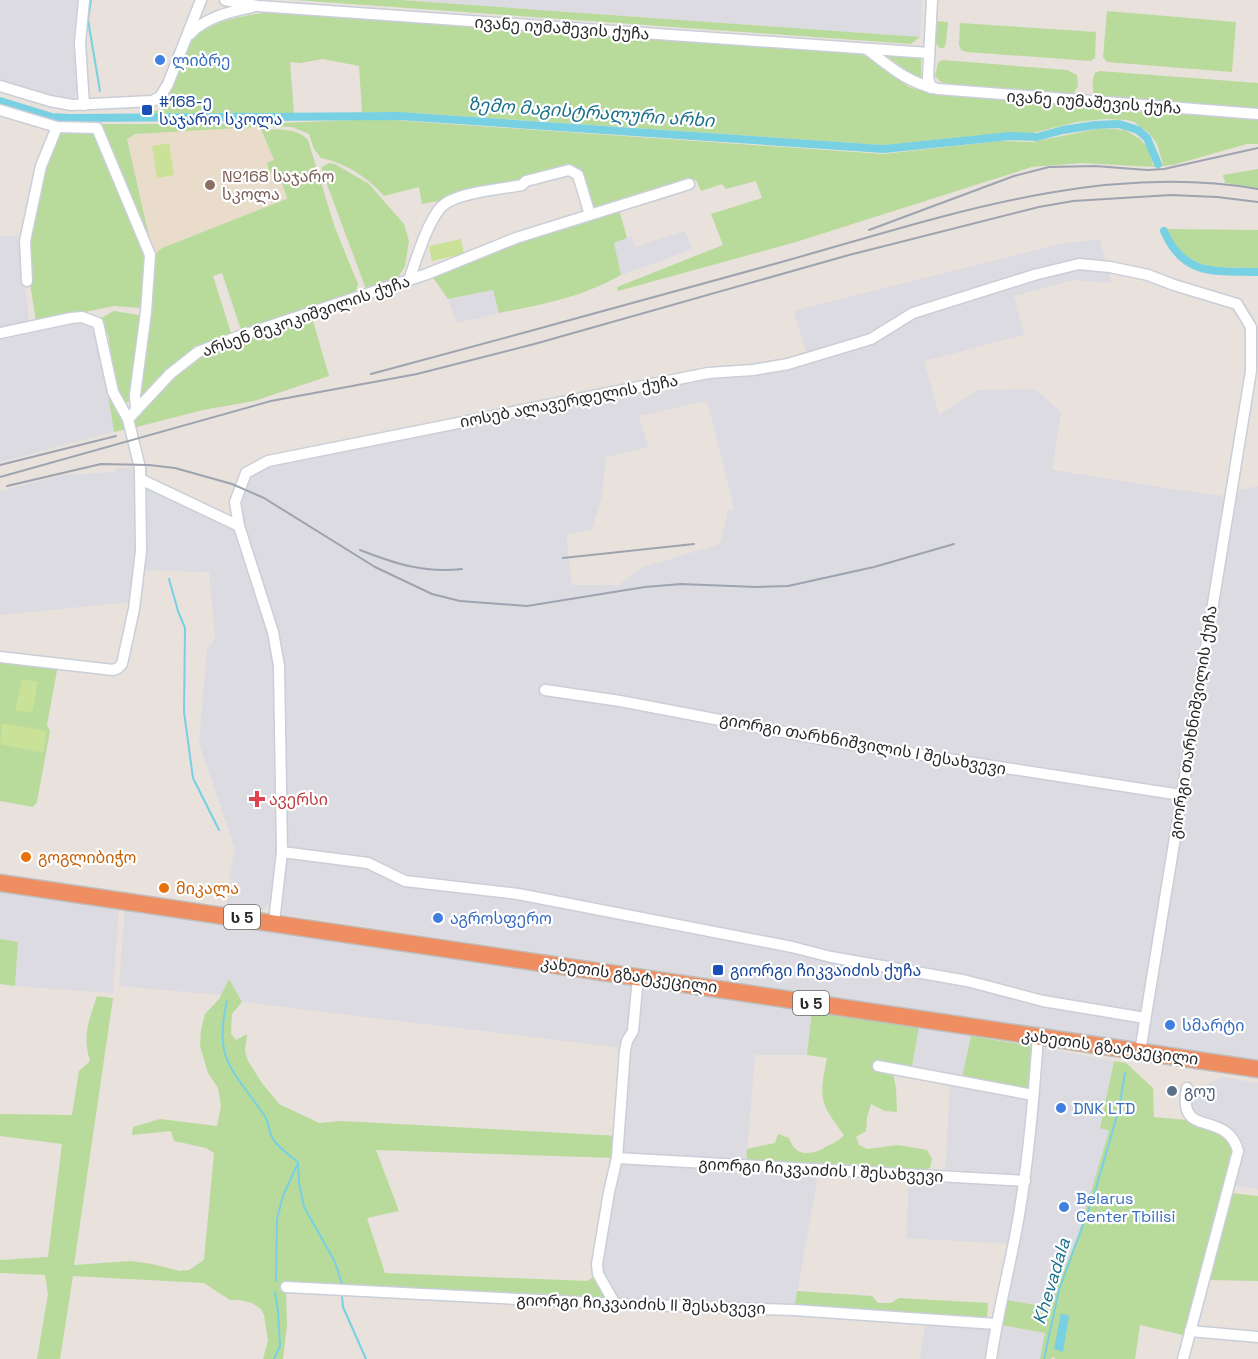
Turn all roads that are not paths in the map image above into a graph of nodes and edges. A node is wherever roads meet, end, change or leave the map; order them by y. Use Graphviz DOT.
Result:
graph roads {
  1 [pos="84,0"];
  2 [pos="224,0"];
  3 [pos="932,0"];
  4 [pos="201,2"];
  5 [pos="258,6"];
  6 [pos="217,17"];
  7 [pos="186,39"];
  8 [pos="867,48"];
  9 [pos="929,53"];
  10 [pos="0,86"];
  11 [pos="931,88"];
  12 [pos="84,105"];
  13 [pos="0,110"];
  14 [pos="1258,114"];
  15 [pos="57,127"];
  16 [pos="688,184"];
  17 [pos="590,215"];
  18 [pos="409,280"];
  19 [pos="27,281"];
  20 [pos="0,333"];
  21 [pos="1246,393"];
  22 [pos="132,415"];
  23 [pos="140,479"];
  24 [pos="238,526"];
  25 [pos="0,657"];
  26 [pos="545,690"];
  27 [pos="1182,795"];
  28 [pos="282,852"];
  29 [pos="0,883"];
  30 [pos="274,922"];
  31 [pos="638,976"];
  32 [pos="1145,1018"];
  33 [pos="1038,1036"];
  34 [pos="1140,1052"];
  35 [pos="878,1066"];
  36 [pos="1258,1069"];
  37 [pos="1187,1088"];
  38 [pos="1033,1095"];
  39 [pos="617,1158"];
  40 [pos="1024,1181"];
  41 [pos="286,1287"];
  42 [pos="615,1304"];
  43 [pos="996,1324"];
  44 [pos="1190,1331"];
  45 [pos="1258,1337"];
  46 [pos="991,1359"];
  47 [pos="1183,1359"];
  1 -- 12 [label="street"];
  2 -- 5 [label="street, ივანე იუმაშევის ქუჩა"];
  2 -- 6 [label="street"];
  3 -- 9 [label="street"];
  4 -- 6 [label="street"];
  4 -- 7 [label="street"];
  5 -- 6 [label="street, ივანე იუმაშევის ქუჩა"];
  5 -- 8 [label="street, ივანე იუმაშევის ქუჩა"];
  6 -- 7 [label="street"];
  7 -- 12 [label="street"];
  8 -- 9 [label="street, ივანე იუმაშევის ქუჩა"];
  8 -- 11 [label="street, ივანე იუმაშევის ქუჩა"];
  9 -- 11 [label="street"];
  10 -- 12 [label="street"];
  11 -- 14 [label="street, ივანე იუმაშევის ქუჩა"];
  13 -- 15 [label="street"];
  15 -- 19 [label="street"];
  15 -- 22 [label="street"];
  16 -- 17 [label="street, არსენ მეკოკიშვილის ქუჩა"];
  17 -- 18 [label="street, არსენ მეკოკიშვილის ქუჩა"];
  17 -- 18 [label="street"];
  18 -- 22 [label="street, არსენ მეკოკიშვილის ქუჩა"];
  20 -- 22 [label="street"];
  21 -- 24 [label="street, იოსებ ალავერდელის ქუჩა"];
  21 -- 27 [label="street, გიორგი თარხნიშვილის ქუჩა"];
  22 -- 23 [label="street"];
  23 -- 24 [label="street"];
  23 -- 25 [label="street"];
  24 -- 28 [label="street, იოსებ ალავერდელის ქუჩა"];
  26 -- 27 [label="street, გიორგი თარხნიშვილის I შესახვევი"];
  27 -- 32 [label="street, გიორგი თარხნიშვილის ქუჩა"];
  28 -- 30 [label="street, იოსებ ალავერდელის ქუჩა"];
  28 -- 32 [label="street"];
  29 -- 30 [label="highway, კახეთის გზატკეცილი / ს 5"];
  30 -- 31 [label="highway, კახეთის გზატკეცილი / ს 5"];
  31 -- 33 [label="highway, კახეთის გზატკეცილი / ს 5"];
  31 -- 39 [label="street"];
  32 -- 34 [label="street, გიორგი თარხნიშვილის ქუჩა"];
  33 -- 34 [label="highway, კახეთის გზატკეცილი / ს 5"];
  33 -- 38 [label="street"];
  34 -- 36 [label="highway, კახეთის გზატკეცილი / ს 5"];
  35 -- 38 [label="street"];
  37 -- 44 [label="street"];
  38 -- 40 [label="street"];
  39 -- 40 [label="street, გიორგი ჩიკვაიძის I შესახვევი"];
  39 -- 42 [label="street"];
  40 -- 43 [label="street"];
  41 -- 42 [label="street, გიორგი ჩიკვაიძის II შესახვევი"];
  42 -- 43 [label="street, გიორგი ჩიკვაიძის II შესახვევი"];
  43 -- 46 [label="street"];
  44 -- 45 [label="street"];
  44 -- 47 [label="street"];
}
